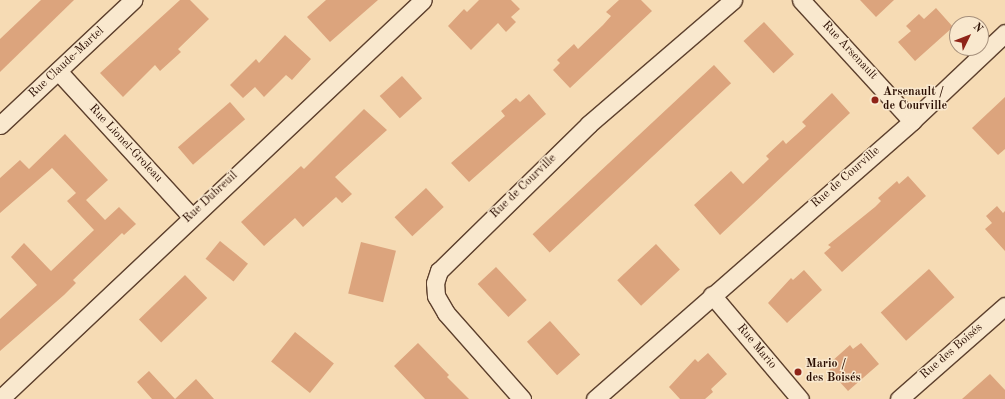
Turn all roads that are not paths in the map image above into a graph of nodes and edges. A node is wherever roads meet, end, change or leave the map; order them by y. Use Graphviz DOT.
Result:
graph roads {
  1 [pos="133,0"];
  2 [pos="423,0"];
  3 [pos="733,0"];
  4 [pos="801,0"];
  5 [pos="1005,33"];
  6 [pos="58,71"];
  7 [pos="912,121"];
  8 [pos="0,125"];
  9 [pos="191,216"];
  10 [pos="712,295"];
  11 [pos="1005,306"];
  12 [pos="0,399"];
  13 [pos="522,399"];
  14 [pos="595,399"];
  15 [pos="800,399"];
  16 [pos="899,399"];
  1 -- 6 [label="street, Rue Claude-Martel"];
  2 -- 9 [label="street, Rue Dubreuil"];
  3 -- 13 [label="street, Rue de Courville"];
  4 -- 7 [label="street, Rue Arsenault"];
  5 -- 7 [label="street, Rue de Courville"];
  6 -- 8 [label="street, Rue Claude-Martel"];
  6 -- 9 [label="street, Rue Lionel-Groleau"];
  7 -- 10 [label="street, Rue de Courville"];
  9 -- 12 [label="street, Rue Dubreuil"];
  10 -- 14 [label="street, Rue de Courville"];
  10 -- 15 [label="street, Rue Mario"];
  11 -- 16 [label="street, Rue des Boisés"];
}
